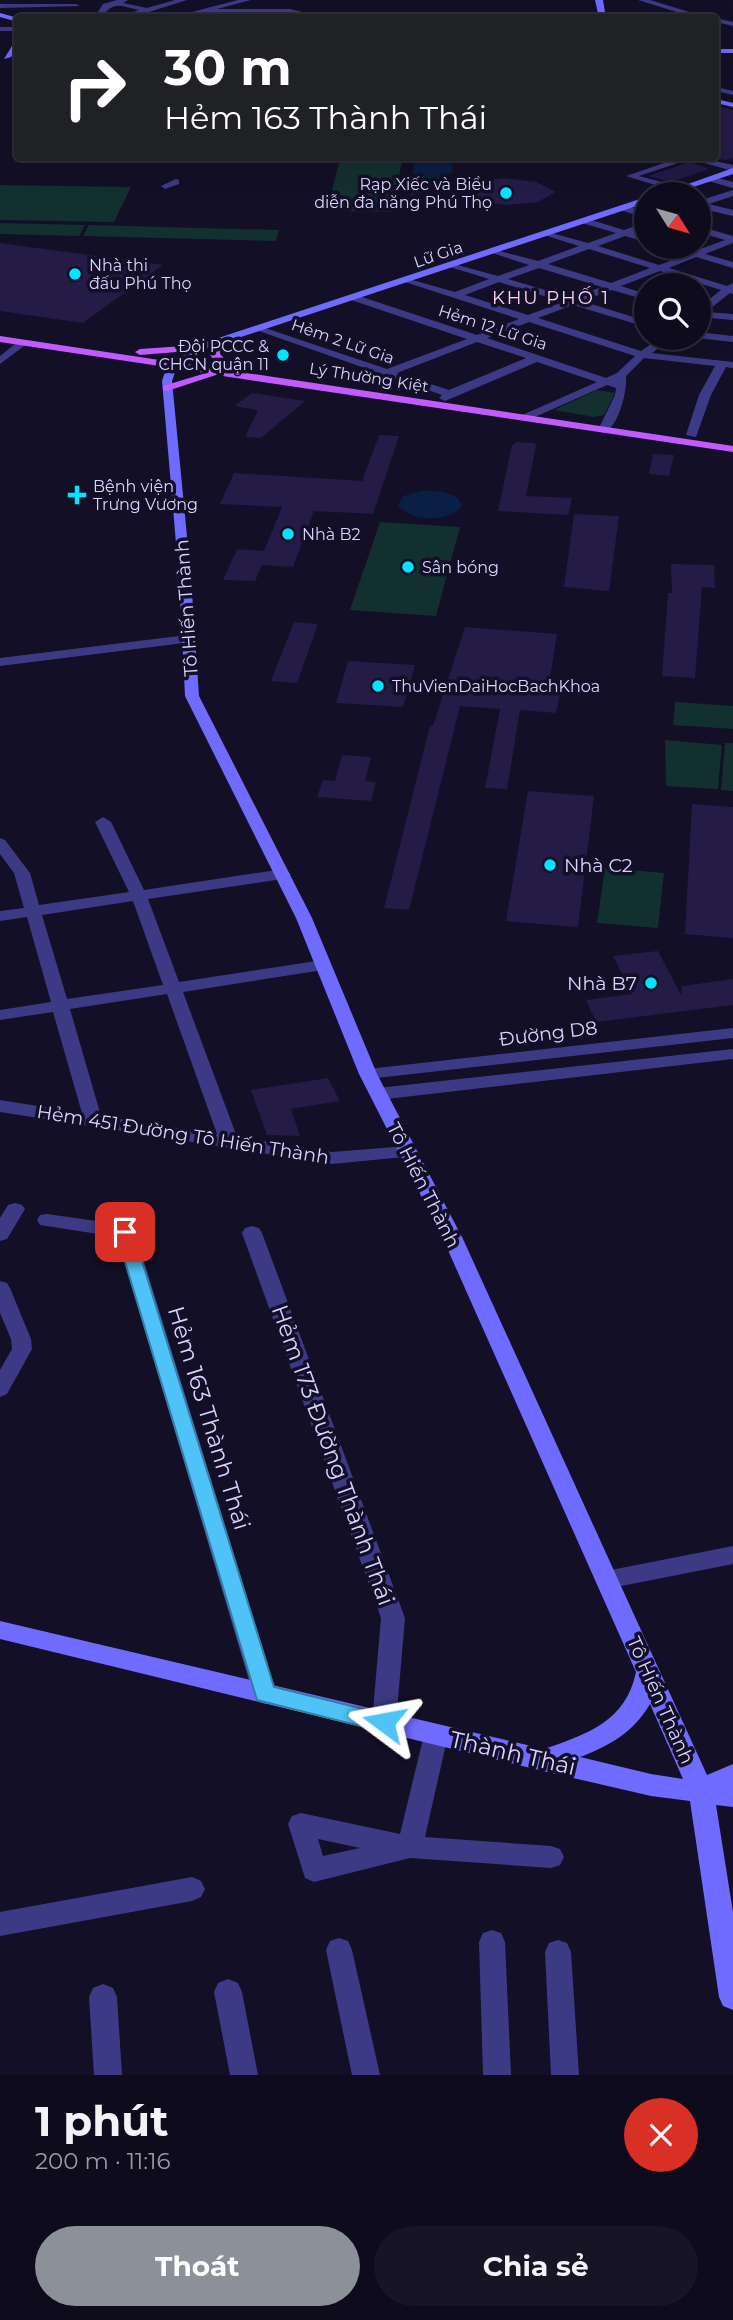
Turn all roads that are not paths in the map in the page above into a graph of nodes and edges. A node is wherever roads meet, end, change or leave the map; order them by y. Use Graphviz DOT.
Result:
graph roads {
  1 [pos="124,0"];
  2 [pos="183,0"];
  3 [pos="243,0"];
  4 [pos="642,0"];
  5 [pos="114,2"];
  6 [pos="0,6"];
  7 [pos="27,6"];
  8 [pos="76,6"];
  9 [pos="145,9"];
  10 [pos="197,12"];
  11 [pos="302,13"];
  12 [pos="0,14"];
  13 [pos="100,14"];
  14 [pos="131,14"];
  15 [pos="164,14"];
  16 [pos="188,14"];
  17 [pos="234,14"];
  18 [pos="277,14"];
  19 [pos="306,14"];
  20 [pos="692,14"];
  21 [pos="14,38"];
  22 [pos="9,55"];
  23 [pos="677,161"];
  24 [pos="703,161"];
  25 [pos="733,170"];
  26 [pos="710,179"];
  27 [pos="176,182"];
  28 [pos="652,182"];
  29 [pos="700,182"];
  30 [pos="733,185"];
  31 [pos="165,186"];
  32 [pos="733,193"];
  33 [pos="711,201"];
  34 [pos="634,204"];
  35 [pos="623,208"];
  36 [pos="711,208"];
  37 [pos="634,211"];
  38 [pos="733,214"];
  39 [pos="585,221"];
  40 [pos="634,229"];
  41 [pos="547,233"];
  42 [pos="624,233"];
  43 [pos="711,233"];
  44 [pos="634,236"];
  45 [pos="733,239"];
  46 [pos="587,246"];
  47 [pos="711,248"];
  48 [pos="495,251"];
  49 [pos="711,258"];
  50 [pos="684,259"];
  51 [pos="538,264"];
  52 [pos="453,265"];
  53 [pos="733,265"];
  54 [pos="659,269"];
  55 [pos="499,279"];
  56 [pos="408,280"];
  57 [pos="612,287"];
  58 [pos="731,289"];
  59 [pos="634,293"];
  60 [pos="455,295"];
  61 [pos="355,298"];
  62 [pos="573,302"];
  63 [pos="711,304"];
  64 [pos="711,315"];
  65 [pos="733,317"];
  66 [pos="529,319"];
  67 [pos="634,320"];
  68 [pos="261,330"];
  69 [pos="0,331"];
  70 [pos="711,336"];
  71 [pos="240,337"];
  72 [pos="0,339"];
  73 [pos="476,339"];
  74 [pos="733,339"];
  75 [pos="23,343"];
  76 [pos="217,348"];
  77 [pos="649,350"];
  78 [pos="139,352"];
  79 [pos="642,355"];
  80 [pos="185,356"];
  81 [pos="536,358"];
  82 [pos="0,361"];
  83 [pos="728,365"];
  84 [pos="247,369"];
  85 [pos="229,372"];
  86 [pos="387,373"];
  87 [pos="607,381"];
  88 [pos="621,381"];
  89 [pos="167,388"];
  90 [pos="447,396"];
  91 [pos="537,412"];
  92 [pos="524,418"];
  93 [pos="606,426"];
  94 [pos="692,435"];
  95 [pos="733,440"];
  96 [pos="733,449"];
  97 [pos="187,639"];
  98 [pos="0,662"];
  99 [pos="103,822"];
  100 [pos="0,843"];
  101 [pos="283,874"];
  102 [pos="139,895"];
  103 [pos="33,911"];
  104 [pos="0,916"];
  105 [pos="323,965"];
  106 [pos="175,987"];
  107 [pos="60,1005"];
  108 [pos="0,1015"];
  109 [pos="733,1034"];
  110 [pos="733,1054"];
  111 [pos="368,1074"];
  112 [pos="378,1094"];
  113 [pos="0,1106"];
  114 [pos="93,1119"];
  115 [pos="229,1141"];
  116 [pos="407,1152"];
  117 [pos="15,1209"];
  118 [pos="47,1220"];
  119 [pos="252,1233"];
  120 [pos="0,1234"];
  121 [pos="0,1288"];
  122 [pos="0,1389"];
  123 [pos="733,1555"];
  124 [pos="606,1580"];
  125 [pos="0,1630"];
  126 [pos="648,1672"];
  127 [pos="265,1694"];
  128 [pos="384,1722"];
  129 [pos="436,1735"];
  130 [pos="543,1760"];
  131 [pos="733,1775"];
  132 [pos="701,1790"];
  133 [pos="733,1796"];
  134 [pos="551,1857"];
  135 [pos="192,1889"];
  136 [pos="0,1924"];
  137 [pos="492,1942"];
  138 [pos="339,1950"];
  139 [pos="558,1952"];
  140 [pos="228,1992"];
  141 [pos="103,1997"];
  142 [pos="733,1997"];
  143 [pos="108,2075"];
  144 [pos="244,2075"];
  145 [pos="366,2075"];
  146 [pos="497,2075"];
  147 [pos="565,2075"];
  1 -- 5 [label="street"];
  2 -- 9 [label="street"];
  3 -- 10 [label="street"];
  3 -- 11 [label="street"];
  4 -- 20 [label="street"];
  5 -- 9 [label="street"];
  5 -- 13 [label="street"];
  6 -- 7 [label="street"];
  7 -- 8 [label="street"];
  7 -- 12 [label="street"];
  9 -- 14 [label="street"];
  9 -- 15 [label="street"];
  10 -- 16 [label="street"];
  10 -- 17 [label="street"];
  11 -- 18 [label="street"];
  11 -- 19 [label="street"];
  21 -- 22 [label="main road"];
  23 -- 28 [label="street"];
  24 -- 25 [label="street"];
  25 -- 26 [label="main road"];
  26 -- 29 [label="main road"];
  26 -- 30 [label="street"];
  27 -- 31 [label="street"];
  32 -- 33 [label="street"];
  34 -- 35 [label="main road, Lữ Gia"];
  35 -- 37 [label="street"];
  35 -- 39 [label="main road, Lữ Gia"];
  36 -- 38 [label="street"];
  39 -- 41 [label="main road, Lữ Gia"];
  39 -- 42 [label="street"];
  40 -- 42 [label="street"];
  41 -- 46 [label="street"];
  41 -- 48 [label="main road, Lữ Gia"];
  42 -- 44 [label="street"];
  42 -- 46 [label="street"];
  43 -- 45 [label="street"];
  45 -- 47 [label="street"];
  46 -- 51 [label="street"];
  46 -- 54 [label="street"];
  48 -- 51 [label="street"];
  48 -- 52 [label="main road, Lữ Gia"];
  49 -- 53 [label="street"];
  50 -- 54 [label="street"];
  51 -- 55 [label="street"];
  51 -- 57 [label="street"];
  52 -- 55 [label="street"];
  52 -- 56 [label="main road, Lữ Gia"];
  54 -- 57 [label="street"];
  54 -- 58 [label="street"];
  55 -- 60 [label="street"];
  55 -- 62 [label="street"];
  56 -- 60 [label="street"];
  56 -- 61 [label="main road, Lữ Gia"];
  57 -- 59 [label="street"];
  57 -- 62 [label="street"];
  58 -- 63 [label="street"];
  60 -- 66 [label="street"];
  61 -- 68 [label="main road, Lữ Gia"];
  61 -- 73 [label="street, Hẻm 12 Lữ Gia"];
  62 -- 66 [label="street"];
  62 -- 67 [label="street"];
  64 -- 65 [label="street"];
  66 -- 73 [label="street"];
  66 -- 79 [label="street"];
  68 -- 71 [label="main road, Lữ Gia"];
  68 -- 86 [label="street, Hẻm 2 Lữ Gia"];
  69 -- 78 [label="main road, Lý Thường Kiệt"];
  70 -- 74 [label="street"];
  71 -- 76 [label="main road, Lữ Gia"];
  71 -- 80 [label="main road, Lữ Gia"];
  72 -- 75 [label="main road, Lý Thường Kiệt"];
  73 -- 81 [label="street, Hẻm 12 Lữ Gia"];
  73 -- 86 [label="street"];
  75 -- 80 [label="main road, Lý Thường Kiệt"];
  75 -- 82 [label="street"];
  76 -- 80 [label="main road, Lữ Gia"];
  76 -- 84 [label="main road"];
  77 -- 79 [label="street"];
  78 -- 80 [label="main road"];
  78 -- 80 [label="main road, Lý Thường Kiệt"];
  79 -- 83 [label="street"];
  79 -- 88 [label="street"];
  80 -- 84 [label="main road, Lý Thường Kiệt"];
  80 -- 85 [label="main road, Lý Thường Kiệt"];
  80 -- 89 [label="main road, Tô Hiến Thành"];
  81 -- 87 [label="street, Hẻm 12 Lữ Gia"];
  81 -- 90 [label="street"];
  83 -- 94 [label="street"];
  84 -- 90 [label="main road, Lý Thường Kiệt"];
  85 -- 89 [label="main road"];
  85 -- 92 [label="main road, Lý Thường Kiệt"];
  86 -- 90 [label="street, Hẻm 2 Lữ Gia"];
  87 -- 88 [label="street"];
  87 -- 91 [label="street"];
  88 -- 93 [label="street"];
  89 -- 97 [label="main road, Tô Hiến Thành"];
  90 -- 91 [label="main road, Lý Thường Kiệt"];
  91 -- 92 [label="street"];
  91 -- 93 [label="main road, Lý Thường Kiệt"];
  92 -- 93 [label="main road, Lý Thường Kiệt"];
  93 -- 94 [label="main road, Lý Thường Kiệt"];
  93 -- 96 [label="main road, Lý Thường Kiệt"];
  94 -- 95 [label="main road, Lý Thường Kiệt"];
  97 -- 98 [label="street"];
  97 -- 101 [label="main road, Tô Hiến Thành"];
  99 -- 102 [label="street"];
  100 -- 103 [label="street"];
  101 -- 102 [label="street"];
  101 -- 105 [label="main road, Tô Hiến Thành"];
  102 -- 103 [label="street"];
  102 -- 106 [label="street"];
  103 -- 104 [label="street"];
  103 -- 107 [label="street"];
  105 -- 106 [label="street"];
  105 -- 111 [label="main road, Tô Hiến Thành"];
  106 -- 107 [label="street"];
  106 -- 115 [label="street"];
  107 -- 108 [label="street"];
  107 -- 114 [label="street"];
  109 -- 111 [label="street, Đường D8"];
  110 -- 112 [label="street"];
  111 -- 112 [label="main road, Tô Hiến Thành"];
  112 -- 116 [label="main road, Tô Hiến Thành"];
  113 -- 114 [label="street, Hẻm 451 Đường Tô Hiến Thành"];
  114 -- 115 [label="street, Hẻm 451 Đường Tô Hiến Thành"];
  115 -- 116 [label="street, Hẻm 451 Đường Tô Hiến Thành"];
  116 -- 124 [label="main road, Tô Hiến Thành"];
  117 -- 120 [label="street"];
  118 -- 127 [label="street, Hẻm 163 Thành Thái"];
  119 -- 128 [label="street, Hẻm 173 Đường Thành Thái"];
  121 -- 122 [label="street"];
  123 -- 124 [label="street"];
  124 -- 126 [label="main road, Tô Hiến Thành"];
  125 -- 127 [label="main road, Thành Thái"];
  126 -- 130 [label="main road"];
  126 -- 132 [label="main road, Tô Hiến Thành"];
  127 -- 128 [label="main road, Thành Thái"];
  128 -- 129 [label="main road, Thành Thái"];
  129 -- 130 [label="main road, Thành Thái"];
  129 -- 134 [label="street"];
  130 -- 132 [label="main road, Thành Thái"];
  131 -- 132 [label="main road"];
  132 -- 133 [label="main road, Thành Thái"];
  132 -- 142 [label="main road, Tô Hiến Thành"];
  135 -- 136 [label="street"];
  137 -- 146 [label="street"];
  138 -- 145 [label="street"];
  139 -- 147 [label="street"];
  140 -- 144 [label="street"];
  141 -- 143 [label="street"];
}
